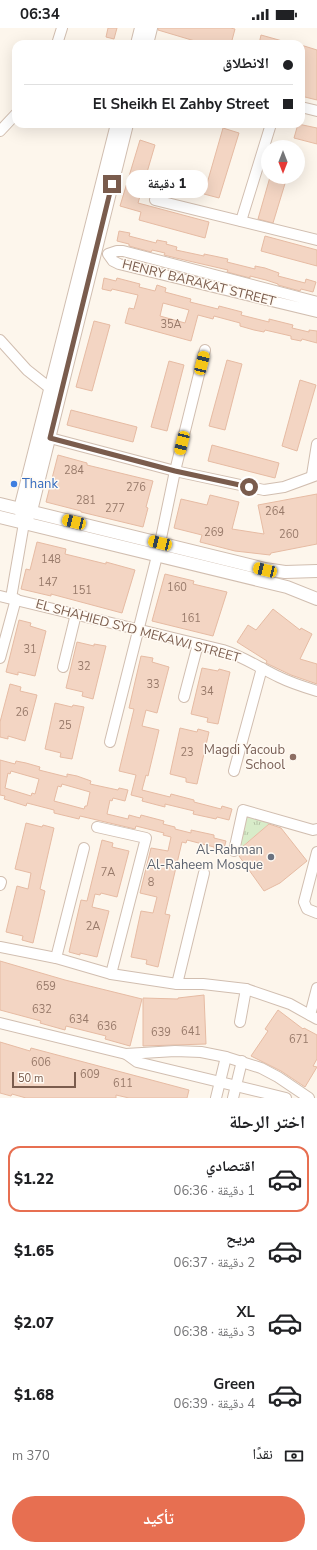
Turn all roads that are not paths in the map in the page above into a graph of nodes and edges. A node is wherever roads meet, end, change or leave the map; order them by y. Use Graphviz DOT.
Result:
graph roads {
  1 [pos="62,28"];
  2 [pos="141,28"];
  3 [pos="151,28"];
  4 [pos="58,40"];
  5 [pos="138,40"];
  6 [pos="148,40"];
  7 [pos="305,108"];
  8 [pos="317,111"];
  9 [pos="12,118"];
  10 [pos="116,128"];
  11 [pos="126,128"];
  12 [pos="270,128"];
  13 [pos="0,131"];
  14 [pos="155,200"];
  15 [pos="241,221"];
  16 [pos="317,240"];
  17 [pos="317,302"];
  18 [pos="317,312"];
  19 [pos="0,340"];
  20 [pos="205,350"];
  21 [pos="51,390"];
  22 [pos="50,438"];
  23 [pos="317,444"];
  24 [pos="175,471"];
  25 [pos="314,475"];
  26 [pos="0,504"];
  27 [pos="26,510"];
  28 [pos="0,517"];
  29 [pos="24,523"];
  30 [pos="160,543"];
  31 [pos="157,556"];
  32 [pos="317,571"];
  33 [pos="0,596"];
  34 [pos="13,599"];
  35 [pos="317,599"];
  36 [pos="76,614"];
  37 [pos="139,629"];
  38 [pos="198,644"];
  39 [pos="0,658"];
  40 [pos="63,667"];
  41 [pos="262,668"];
  42 [pos="317,691"];
  43 [pos="184,697"];
  44 [pos="110,742"];
  45 [pos="234,771"];
  46 [pos="97,827"];
  47 [pos="317,829"];
  48 [pos="84,848"];
  49 [pos="234,851"];
  50 [pos="317,852"];
  51 [pos="204,873"];
  52 [pos="317,913"];
  53 [pos="0,947"];
  54 [pos="56,958"];
  55 [pos="110,974"];
  56 [pos="177,984"];
  57 [pos="317,988"];
  58 [pos="246,989"];
  59 [pos="313,1017"];
  60 [pos="240,1022"];
  61 [pos="0,1024"];
  62 [pos="126,1054"];
  63 [pos="226,1057"];
  64 [pos="242,1061"];
  65 [pos="220,1082"];
  66 [pos="236,1086"];
  67 [pos="216,1098"];
  68 [pos="233,1098"];
  69 [pos="286,1098"];
  70 [pos="309,1098"];
  1 -- 4 [label="street"];
  2 -- 5 [label="street"];
  3 -- 6 [label="street"];
  7 -- 8 [label="street"];
  9 -- 13 [label="street"];
  10 -- 21 [label="street"];
  11 -- 22 [label="street"];
  12 -- 15 [label="street"];
  14 -- 15 [label="street"];
  15 -- 16 [label="street"];
  17 -- 18 [label="street, HENRY BARAKAT STREET"];
  19 -- 21 [label="street"];
  20 -- 24 [label="street"];
  21 -- 27 [label="street"];
  22 -- 24 [label="street"];
  22 -- 27 [label="street"];
  23 -- 25 [label="street"];
  24 -- 25 [label="street"];
  24 -- 30 [label="street"];
  26 -- 27 [label="street"];
  27 -- 29 [label="street"];
  27 -- 30 [label="street"];
  28 -- 29 [label="street"];
  29 -- 31 [label="street"];
  29 -- 34 [label="street"];
  30 -- 32 [label="street"];
  31 -- 35 [label="street"];
  31 -- 37 [label="street"];
  33 -- 34 [label="street, EL SHAHIED SYD MEKAWI STREET"];
  34 -- 36 [label="street, EL SHAHIED SYD MEKAWI STREET"];
  34 -- 39 [label="street"];
  36 -- 37 [label="street, EL SHAHIED SYD MEKAWI STREET"];
  36 -- 40 [label="street"];
  37 -- 38 [label="street, EL SHAHIED SYD MEKAWI STREET"];
  37 -- 44 [label="street"];
  38 -- 41 [label="street, EL SHAHIED SYD MEKAWI STREET"];
  38 -- 43 [label="street"];
  41 -- 42 [label="street, EL SHAHIED SYD MEKAWI STREET"];
  41 -- 45 [label="street"];
  46 -- 55 [label="street"];
  47 -- 49 [label="street"];
  48 -- 54 [label="street"];
  50 -- 52 [label="street"];
  51 -- 56 [label="street"];
  53 -- 54 [label="street"];
  54 -- 55 [label="street"];
  55 -- 56 [label="street"];
  56 -- 58 [label="street"];
  57 -- 59 [label="street"];
  58 -- 59 [label="street"];
  58 -- 60 [label="street"];
  61 -- 62 [label="street"];
  62 -- 63 [label="street"];
  62 -- 65 [label="street"];
  63 -- 64 [label="street"];
  63 -- 65 [label="street"];
  64 -- 66 [label="street"];
  64 -- 70 [label="street"];
  65 -- 66 [label="street"];
  65 -- 67 [label="street"];
  66 -- 68 [label="street"];
  66 -- 69 [label="street"];
}
